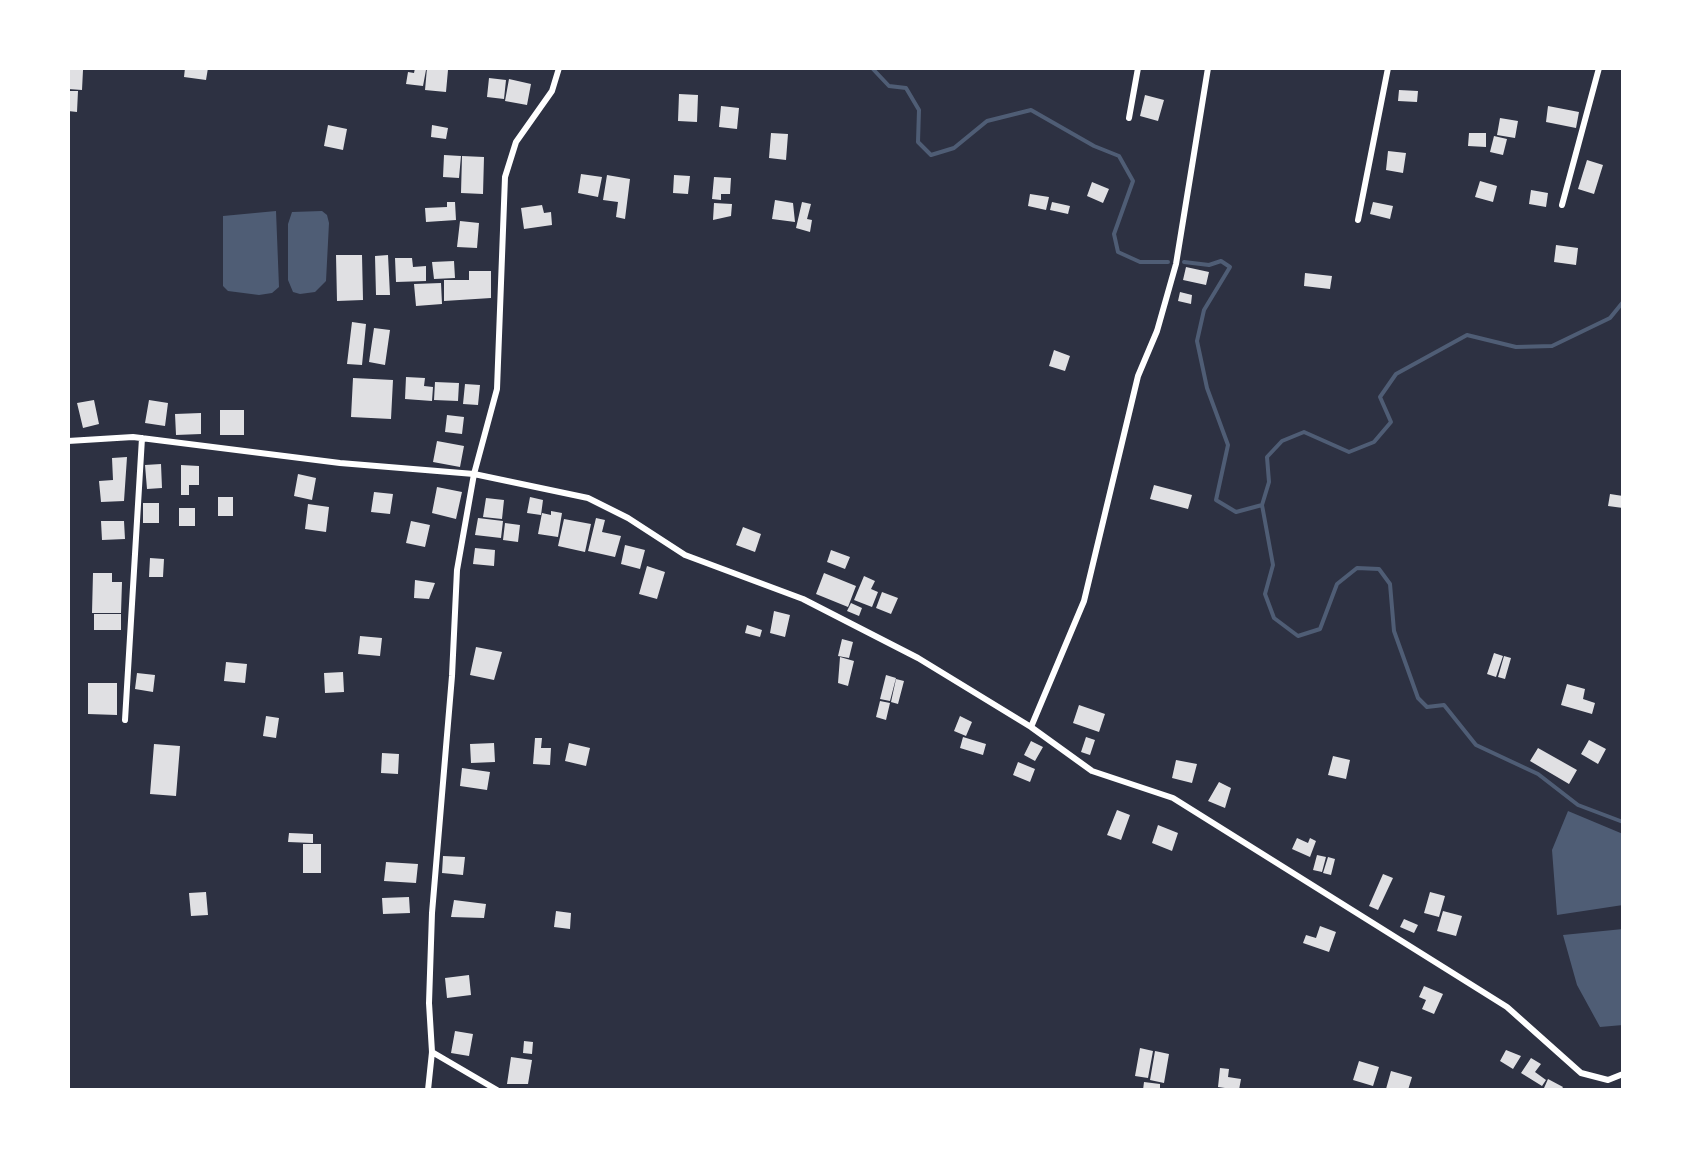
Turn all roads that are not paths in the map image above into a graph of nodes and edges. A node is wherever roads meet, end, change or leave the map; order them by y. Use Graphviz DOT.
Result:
graph roads {
  1 [pos="559,68"];
  2 [pos="1138,68"];
  3 [pos="1208,68"];
  4 [pos="1388,68"];
  5 [pos="1599,68"];
  6 [pos="1129,118"];
  7 [pos="1562,205"];
  8 [pos="1358,220"];
  9 [pos="142,438"];
  10 [pos="68,441"];
  11 [pos="474,474"];
  12 [pos="125,720"];
  13 [pos="1031,727"];
  14 [pos="432,1052"];
  15 [pos="1623,1074"];
  16 [pos="1604,1080"];
  17 [pos="428,1090"];
  18 [pos="497,1090"];
  19 [pos="1603,1090"];
  1 -- 11 [label="street"];
  2 -- 6 [label="street"];
  3 -- 13 [label="street"];
  4 -- 8 [label="street"];
  5 -- 7 [label="street"];
  9 -- 10 [label="street"];
  9 -- 11 [label="street"];
  9 -- 12 [label="street"];
  11 -- 13 [label="street"];
  11 -- 14 [label="street"];
  13 -- 16 [label="street"];
  14 -- 17 [label="street"];
  14 -- 18 [label="street"];
  15 -- 16 [label="street"];
  16 -- 19 [label="street"];
}
